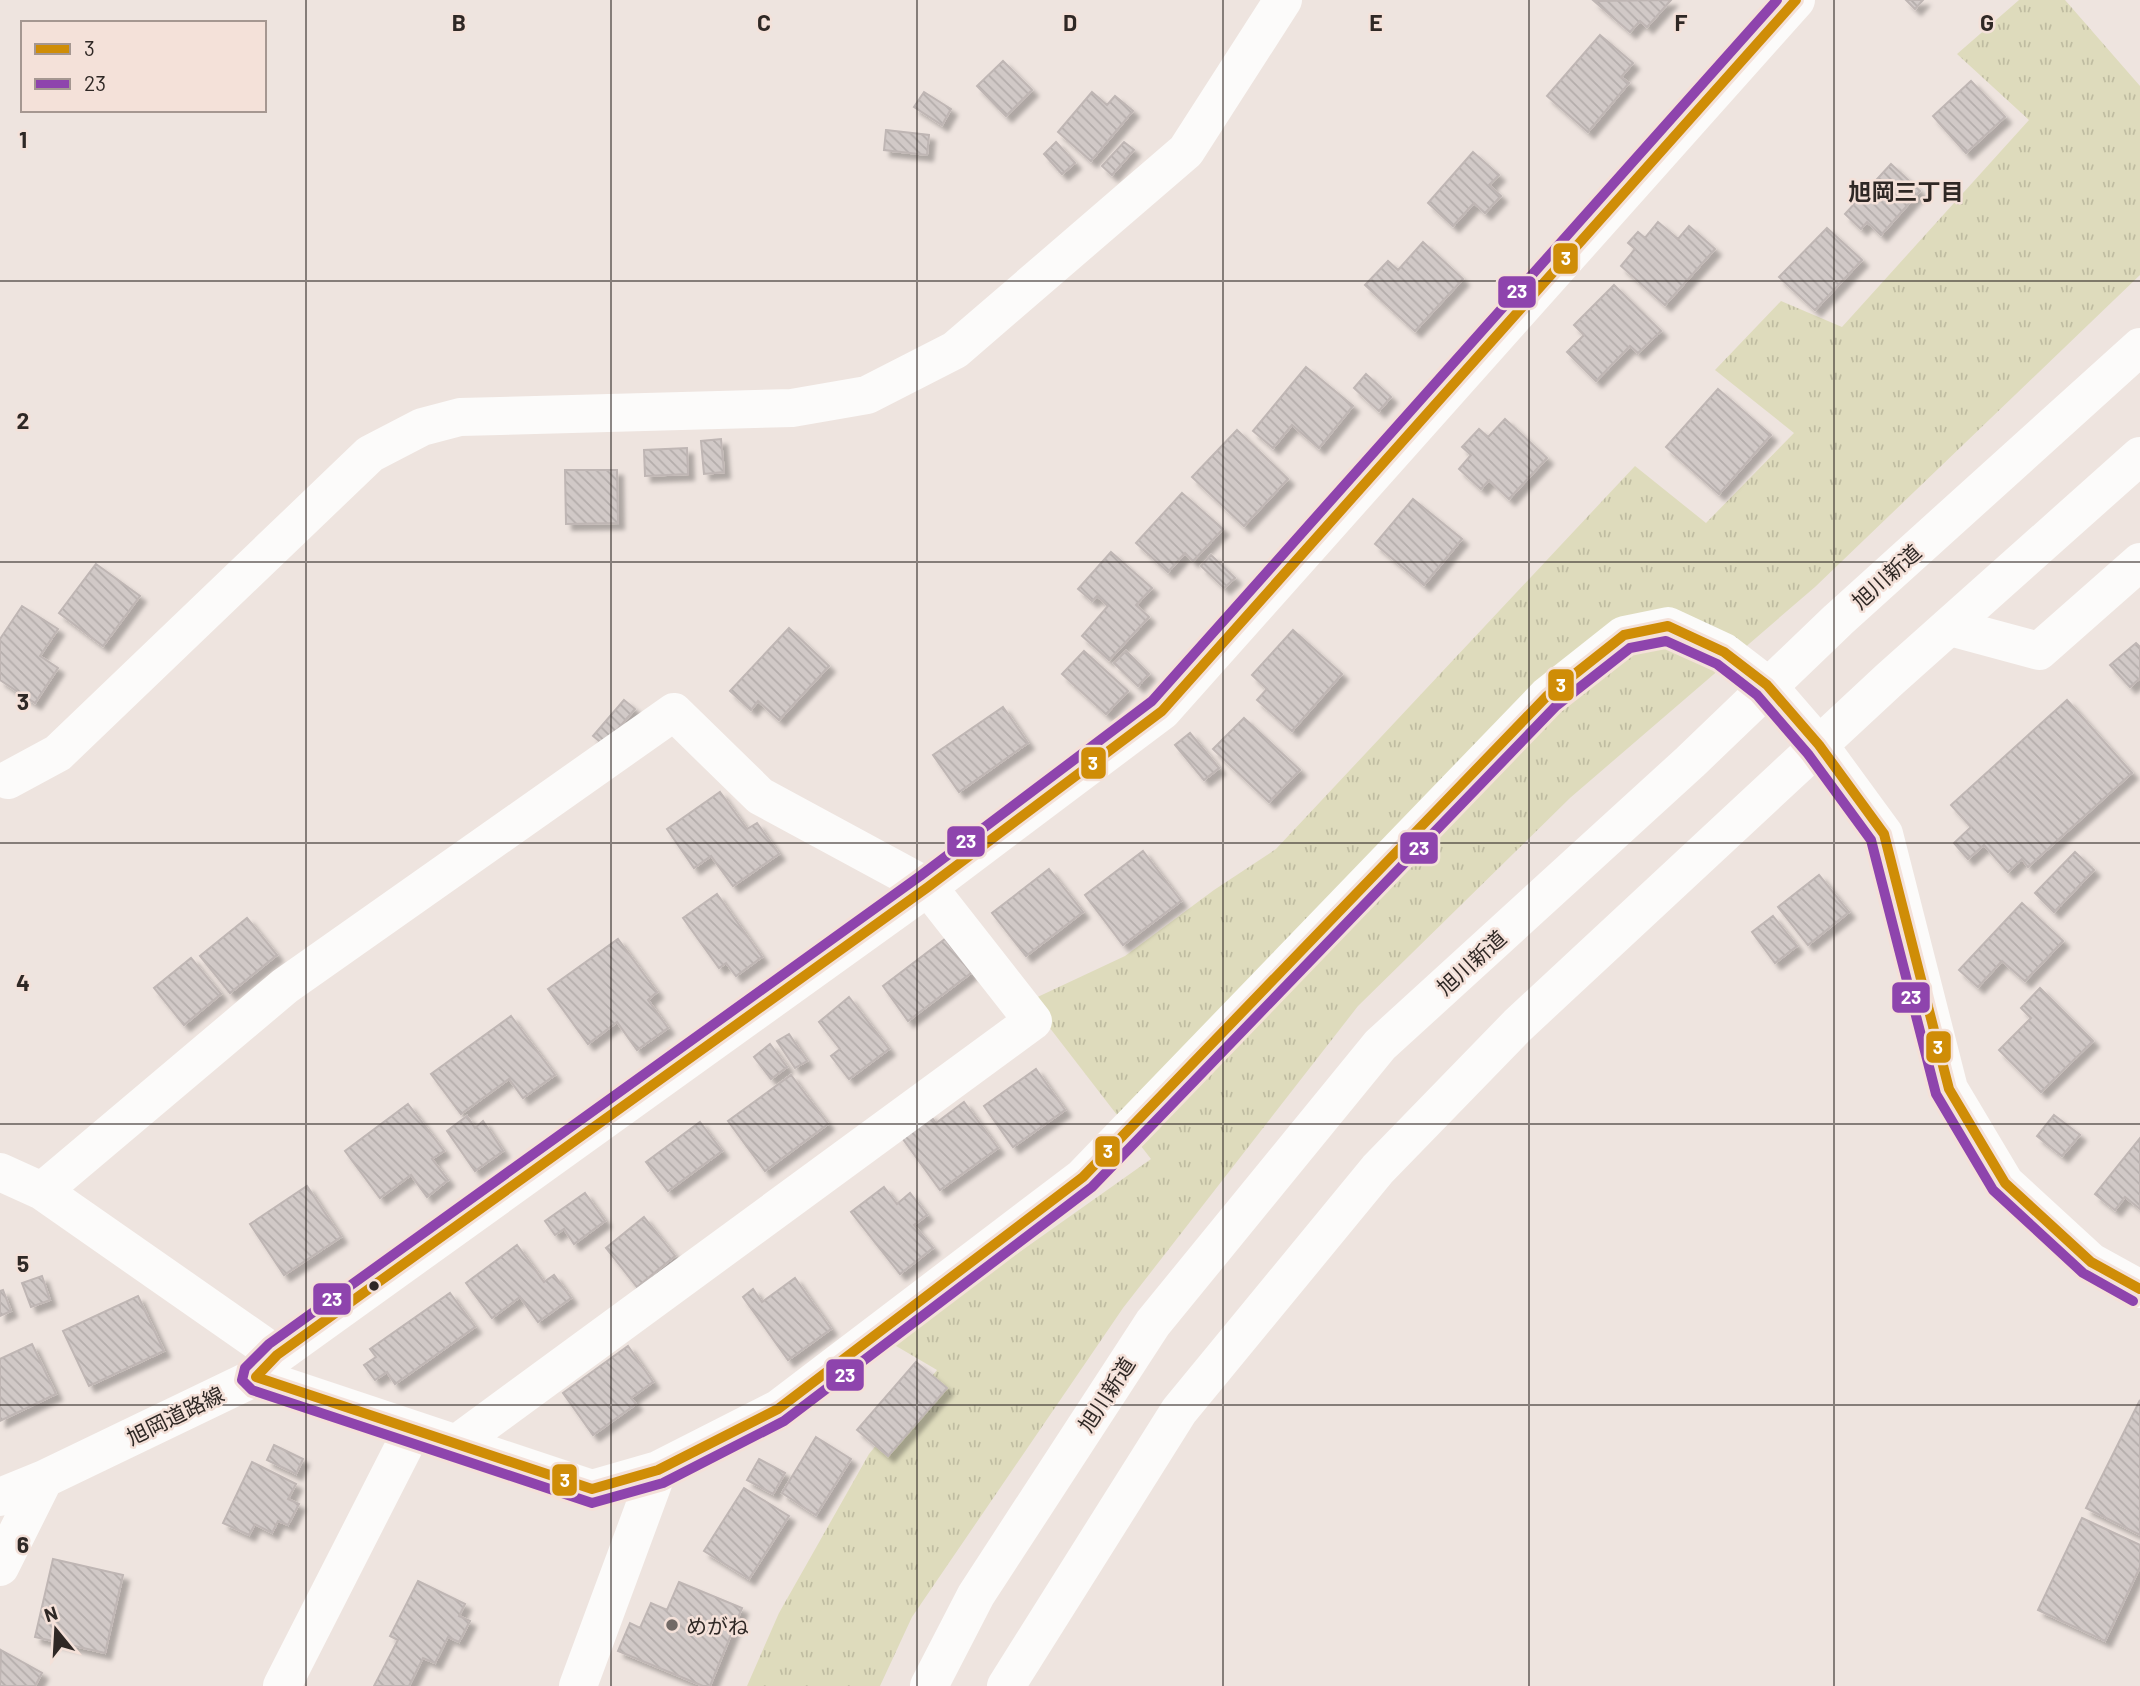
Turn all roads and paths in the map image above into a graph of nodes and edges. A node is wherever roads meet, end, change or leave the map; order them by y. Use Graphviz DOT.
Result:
graph roads {
  1 [pos="1283,0"];
  2 [pos="1796,0"];
  3 [pos="2140,347"];
  4 [pos="2140,456"];
  5 [pos="2140,562"];
  6 [pos="1950,627"];
  7 [pos="1768,685"];
  8 [pos="1819,745"];
  9 [pos="8,780"];
  10 [pos="928,887"];
  11 [pos="0,1172"];
  12 [pos="42,1191"];
  13 [pos="2140,1289"];
  14 [pos="266,1366"];
  15 [pos="412,1431"];
  16 [pos="456,1444"];
  17 [pos="658,1470"];
  18 [pos="44,1479"];
  19 [pos="0,1497"];
  20 [pos="0,1567"];
  21 [pos="282,1686"];
  22 [pos="578,1686"];
  23 [pos="929,1686"];
  24 [pos="1006,1686"];
  1 -- 9 [label="main road"];
  2 -- 10 [label="main road, 旭岡道路線"];
  3 -- 7 [label="main road, 旭川新道"];
  4 -- 6 [label="main road"];
  5 -- 6 [label="main road"];
  6 -- 8 [label="main road"];
  7 -- 8 [label="main road"];
  7 -- 17 [label="main road"];
  7 -- 23 [label="main road, 旭川新道"];
  8 -- 13 [label="main road"];
  8 -- 24 [label="main road"];
  10 -- 12 [label="main road"];
  10 -- 14 [label="main road, 旭岡道路線"];
  10 -- 16 [label="main road"];
  11 -- 12 [label="main road"];
  12 -- 14 [label="main road"];
  14 -- 15 [label="main road"];
  14 -- 18 [label="main road, 旭岡道路線"];
  15 -- 16 [label="main road"];
  15 -- 21 [label="main road"];
  16 -- 17 [label="main road"];
  17 -- 22 [label="main road"];
  18 -- 19 [label="main road, 旭岡道路線"];
  18 -- 20 [label="main road"];
}
